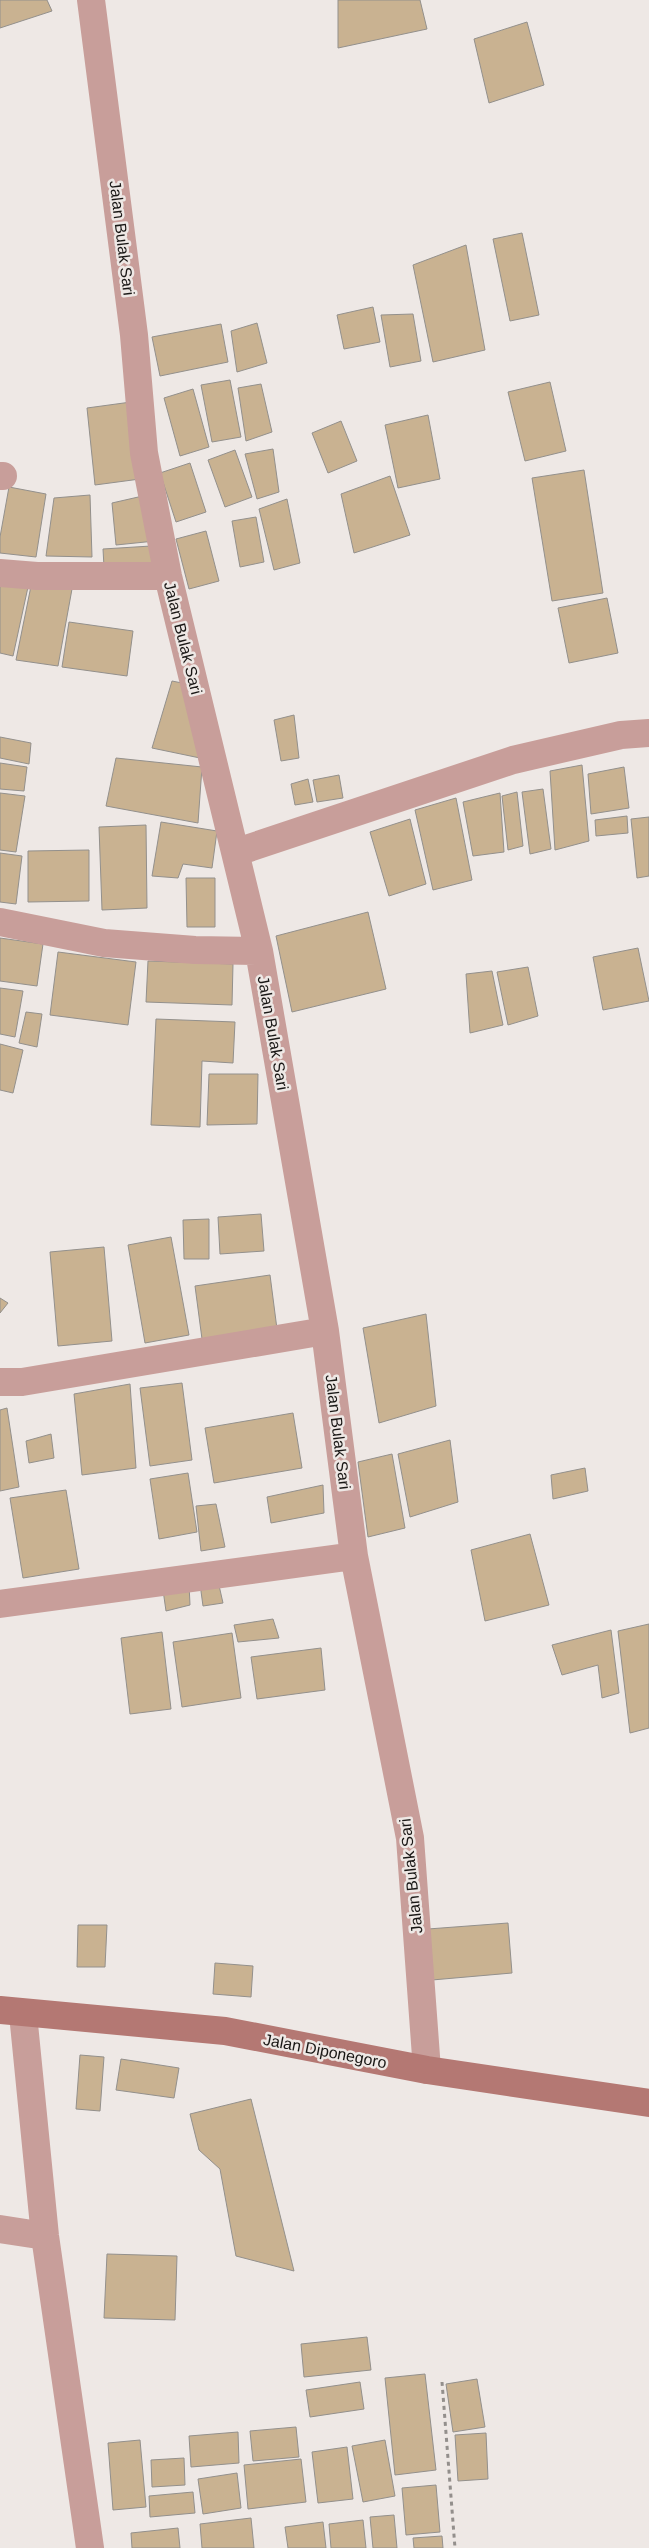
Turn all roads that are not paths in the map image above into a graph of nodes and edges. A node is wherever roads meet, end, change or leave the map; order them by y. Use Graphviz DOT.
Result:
graph roads {
  1 [pos="91,0"];
  2 [pos="0,573"];
  3 [pos="168,576"];
  4 [pos="649,733"];
  5 [pos="236,852"];
  6 [pos="0,922"];
  7 [pos="259,951"];
  8 [pos="325,1331"];
  9 [pos="0,1382"];
  10 [pos="354,1556"];
  11 [pos="0,1604"];
  12 [pos="11,2012"];
  13 [pos="427,2070"];
  14 [pos="649,2103"];
  15 [pos="0,2229"];
  16 [pos="45,2236"];
  17 [pos="90,2548"];
  1 -- 3 [label="street, Jalan Bulak Sari"];
  2 -- 3 [label="street"];
  3 -- 5 [label="street, Jalan Bulak Sari"];
  4 -- 5 [label="street"];
  5 -- 7 [label="street, Jalan Bulak Sari"];
  6 -- 7 [label="street"];
  7 -- 8 [label="street, Jalan Bulak Sari"];
  8 -- 9 [label="street"];
  8 -- 10 [label="street, Jalan Bulak Sari"];
  10 -- 11 [label="street"];
  10 -- 13 [label="street, Jalan Bulak Sari"];
  12 -- 13 [label="street, Jalan Diponegoro"];
  12 -- 16 [label="street"];
  13 -- 14 [label="street, Jalan Diponegoro"];
  15 -- 16 [label="street"];
  16 -- 17 [label="street"];
}
